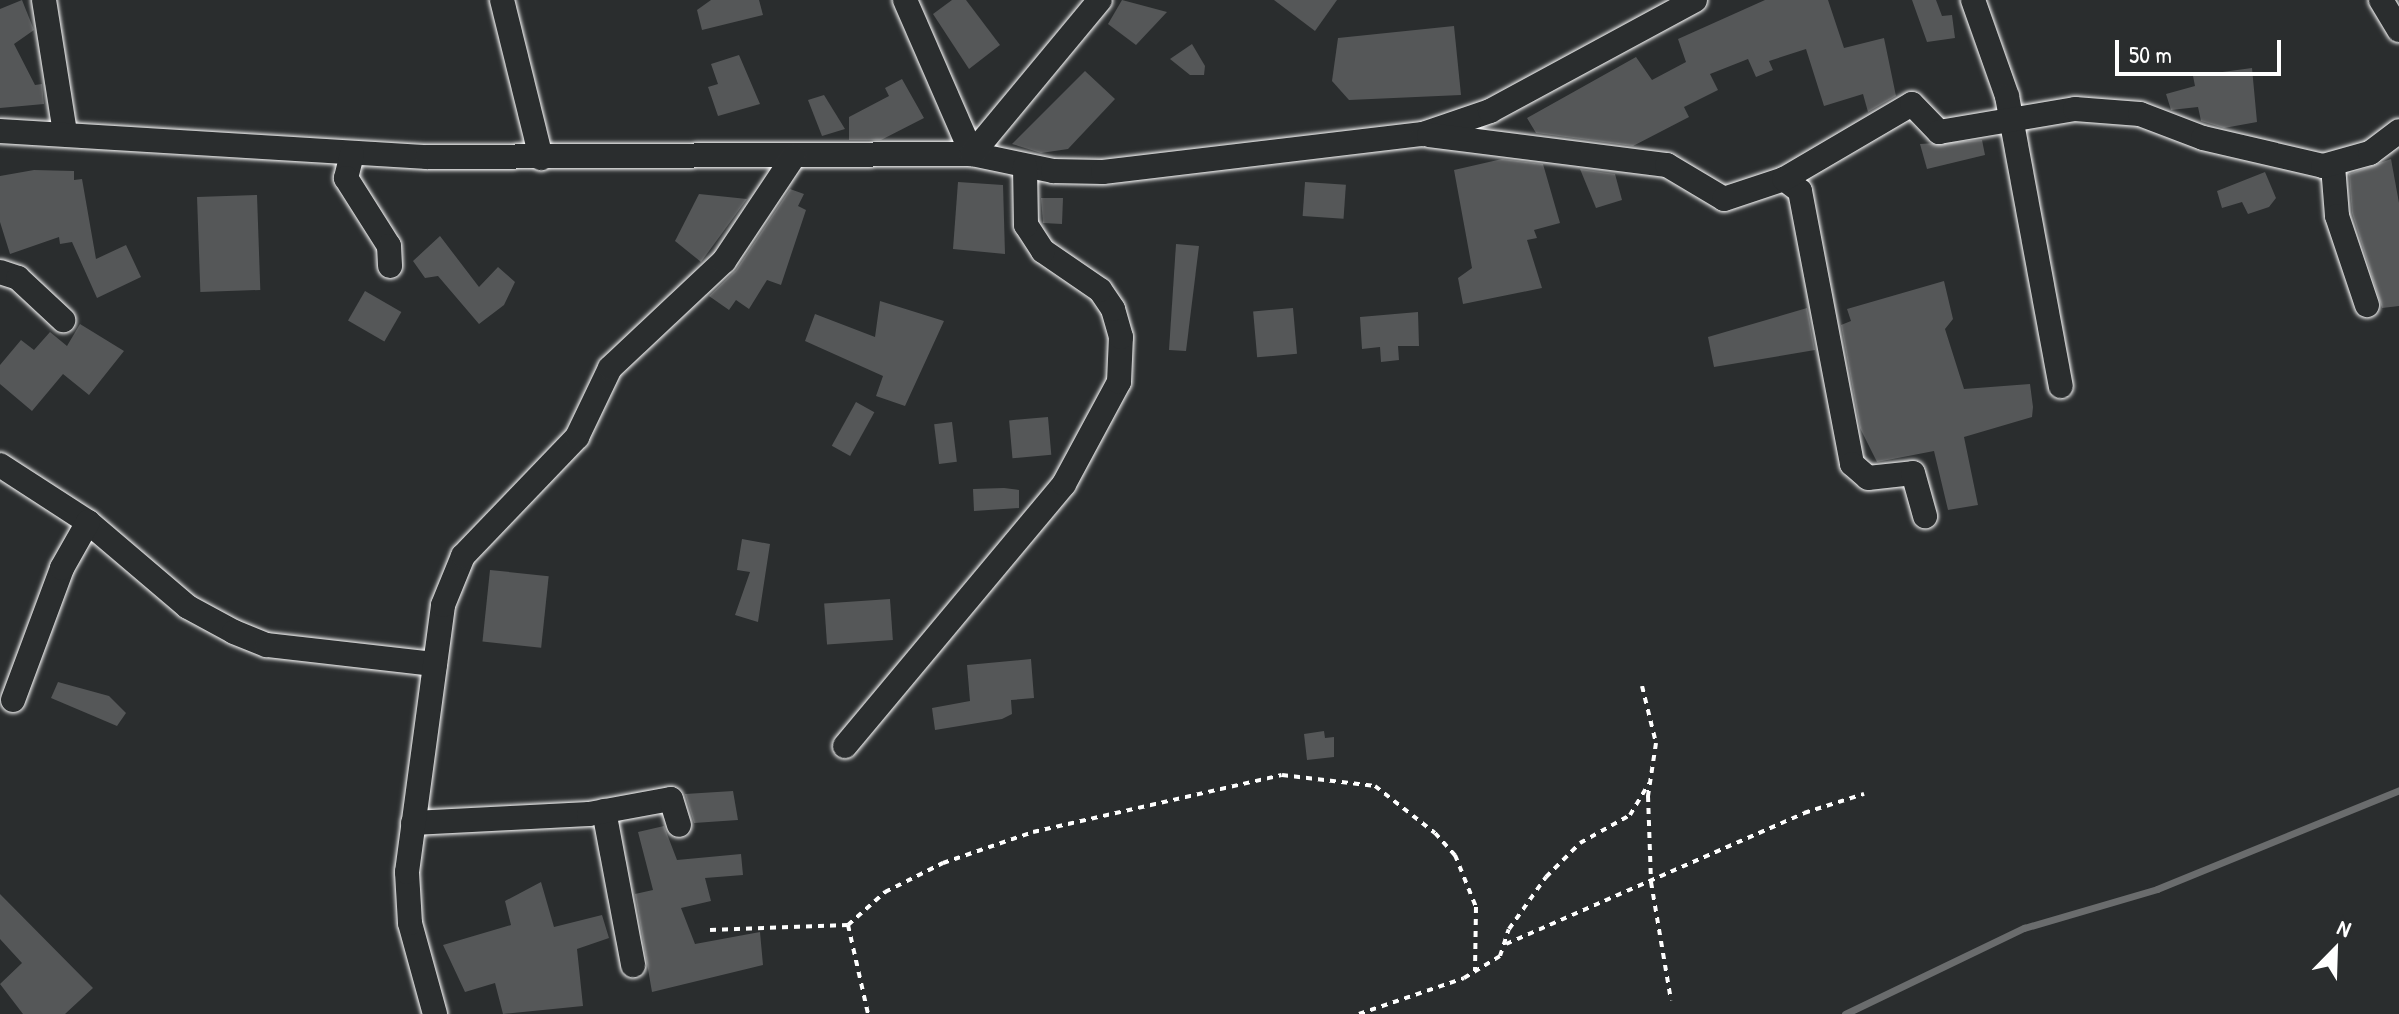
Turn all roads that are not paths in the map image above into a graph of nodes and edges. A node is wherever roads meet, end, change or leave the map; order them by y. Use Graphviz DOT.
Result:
graph roads {
  1 [pos="44,0"];
  2 [pos="502,0"];
  3 [pos="905,0"];
  4 [pos="1100,0"];
  5 [pos="1695,0"];
  6 [pos="1973,0"];
  7 [pos="2381,0"];
  8 [pos="2399,30"];
  9 [pos="2009,124"];
  10 [pos="0,131"];
  11 [pos="2399,131"];
  12 [pos="65,133"];
  13 [pos="1423,134"];
  14 [pos="352,154"];
  15 [pos="972,154"];
  16 [pos="794,156"];
  17 [pos="541,158"];
  18 [pos="1025,166"];
  19 [pos="2333,166"];
  20 [pos="1784,179"];
  21 [pos="390,266"];
  22 [pos="0,272"];
  23 [pos="2367,305"];
  24 [pos="63,320"];
  25 [pos="2061,386"];
  26 [pos="0,465"];
  27 [pos="1925,516"];
  28 [pos="88,522"];
  29 [pos="435,664"];
  30 [pos="13,700"];
  31 [pos="845,746"];
  32 [pos="604,811"];
  33 [pos="413,823"];
  34 [pos="679,825"];
  35 [pos="633,965"];
  36 [pos="435,1014"];
  1 -- 12 [label="street"];
  2 -- 17 [label="street"];
  3 -- 15 [label="street"];
  4 -- 15 [label="street"];
  5 -- 13 [label="street"];
  6 -- 9 [label="street"];
  7 -- 8 [label="street"];
  9 -- 19 [label="street"];
  9 -- 20 [label="street"];
  9 -- 25 [label="street"];
  10 -- 12 [label="street"];
  11 -- 19 [label="street"];
  12 -- 14 [label="street"];
  13 -- 18 [label="street"];
  13 -- 20 [label="street"];
  14 -- 17 [label="street"];
  14 -- 21 [label="street"];
  15 -- 16 [label="street"];
  15 -- 18 [label="street"];
  16 -- 17 [label="street"];
  16 -- 29 [label="street"];
  18 -- 31 [label="street"];
  19 -- 23 [label="street"];
  20 -- 27 [label="street"];
  22 -- 24 [label="street"];
  26 -- 28 [label="street"];
  28 -- 29 [label="street"];
  28 -- 30 [label="street"];
  29 -- 33 [label="street"];
  32 -- 33 [label="street"];
  32 -- 34 [label="street"];
  32 -- 35 [label="street"];
  33 -- 36 [label="street"];
}
